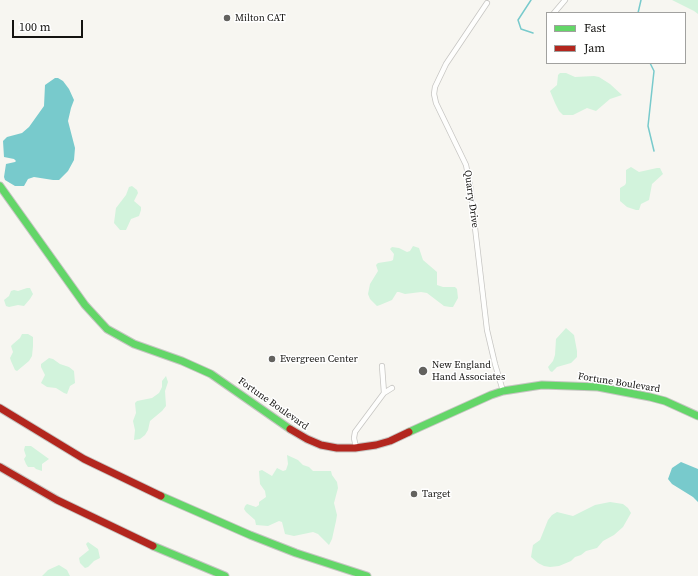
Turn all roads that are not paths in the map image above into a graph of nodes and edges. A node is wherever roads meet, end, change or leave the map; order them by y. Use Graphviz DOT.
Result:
graph roads {
  1 [pos="565,0"];
  2 [pos="487,3"];
  3 [pos="555,12"];
  4 [pos="0,186"];
  5 [pos="382,366"];
  6 [pos="392,388"];
  7 [pos="503,391"];
  8 [pos="384,393"];
  9 [pos="0,408"];
  10 [pos="698,416"];
  11 [pos="356,448"];
  12 [pos="0,467"];
  13 [pos="225,576"];
  14 [pos="367,576"];
  1 -- 3 [label="street"];
  2 -- 7 [label="street, Quarry Drive"];
  4 -- 11 [label="main road, Fortune Boulevard"];
  5 -- 8 [label="street"];
  6 -- 8 [label="street"];
  7 -- 10 [label="main road, Fortune Boulevard"];
  7 -- 11 [label="main road, Fortune Boulevard"];
  8 -- 11 [label="street"];
  9 -- 14 [label="main road"];
  12 -- 13 [label="main road"];
}
